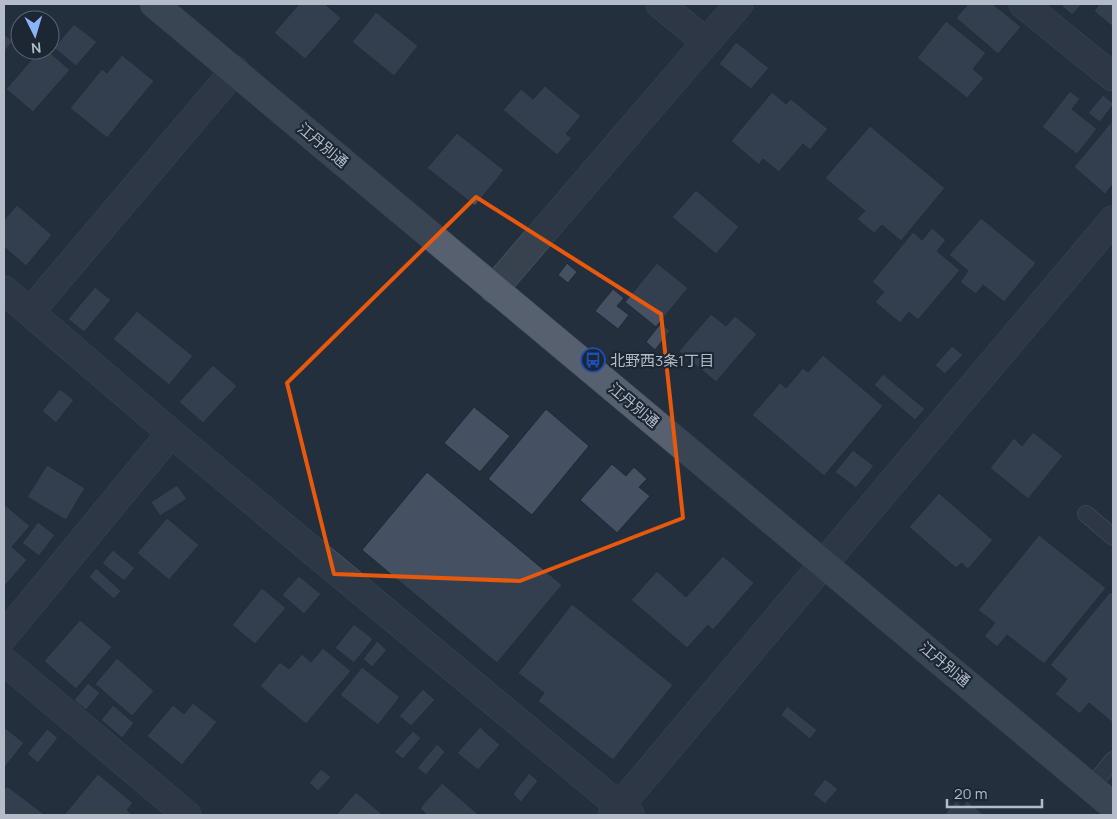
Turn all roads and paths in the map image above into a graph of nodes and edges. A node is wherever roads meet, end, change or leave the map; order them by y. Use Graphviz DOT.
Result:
graph roads {
  1 [pos="154,4"];
  2 [pos="660,4"];
  3 [pos="739,4"];
  4 [pos="1022,4"];
  5 [pos="706,42"];
  6 [pos="235,70"];
  7 [pos="1113,77"];
  8 [pos="1113,220"];
  9 [pos="494,289"];
  10 [pos="4,290"];
  11 [pos="30,312"];
  12 [pos="171,433"];
  13 [pos="1086,514"];
  14 [pos="1113,537"];
  15 [pos="824,563"];
  16 [pos="4,636"];
  17 [pos="4,661"];
  18 [pos="1113,760"];
  19 [pos="1091,787"];
  20 [pos="1113,806"];
  21 [pos="621,812"];
  22 [pos="187,815"];
  1 -- 6 [label="main road, 江丹別通"];
  2 -- 5 [label="street"];
  3 -- 5 [label="street"];
  4 -- 7 [label="street"];
  5 -- 9 [label="street"];
  6 -- 9 [label="main road, 江丹別通"];
  6 -- 11 [label="street"];
  8 -- 15 [label="street"];
  9 -- 15 [label="main road, 江丹別通"];
  10 -- 11 [label="street"];
  11 -- 12 [label="street"];
  12 -- 16 [label="street"];
  12 -- 21 [label="street"];
  13 -- 14 [label="lane"];
  15 -- 19 [label="main road, 江丹別通"];
  15 -- 21 [label="street"];
  17 -- 22 [label="street"];
  18 -- 19 [label="lane"];
  19 -- 20 [label="main road, 江丹別通"];
}
